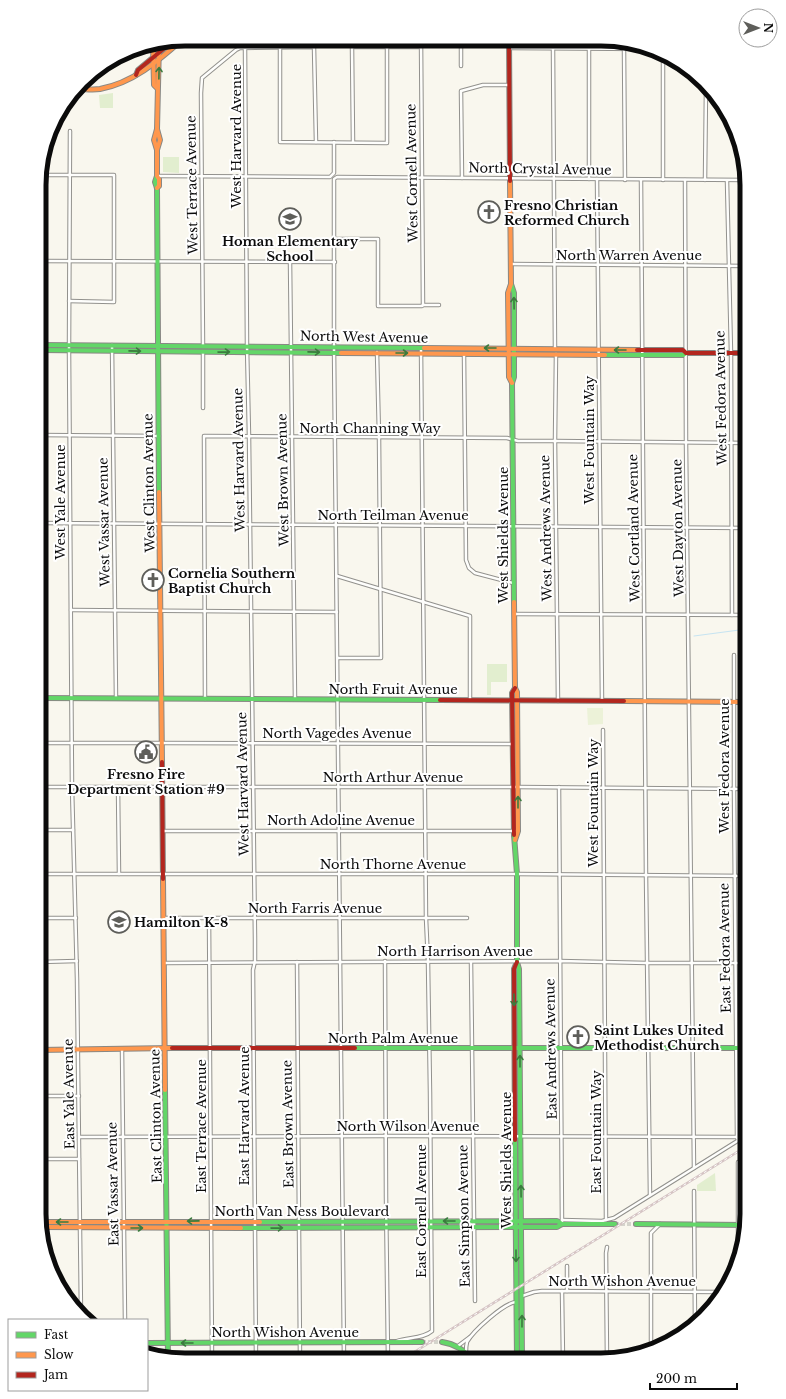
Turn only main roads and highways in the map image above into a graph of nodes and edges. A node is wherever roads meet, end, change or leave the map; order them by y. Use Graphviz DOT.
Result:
graph roads {
  1 [pos="174,46"];
  2 [pos="509,46"];
  3 [pos="166,48"];
  4 [pos="160,49"];
  5 [pos="153,50"];
  6 [pos="160,53"];
  7 [pos="153,58"];
  8 [pos="160,58"];
  9 [pos="154,63"];
  10 [pos="136,75"];
  11 [pos="157,88"];
  12 [pos="84,89"];
  13 [pos="511,284"];
  14 [pos="46,345"];
  15 [pos="157,346"];
  16 [pos="509,348"];
  17 [pos="514,348"];
  18 [pos="247,349"];
  19 [pos="46,350"];
  20 [pos="157,351"];
  21 [pos="643,352"];
  22 [pos="740,353"];
  23 [pos="509,354"];
  24 [pos="514,354"];
  25 [pos="512,383"];
  26 [pos="515,688"];
  27 [pos="46,698"];
  28 [pos="162,699"];
  29 [pos="512,700"];
  30 [pos="517,700"];
  31 [pos="740,702"];
  32 [pos="512,744"];
  33 [pos="518,766"];
  34 [pos="515,840"];
  35 [pos="164,874"];
  36 [pos="517,962"];
  37 [pos="164,1048"];
  38 [pos="515,1048"];
  39 [pos="520,1048"];
  40 [pos="740,1048"];
  41 [pos="46,1050"];
  42 [pos="518,1137"];
  43 [pos="516,1221"];
  44 [pos="521,1221"];
  45 [pos="46,1222"];
  46 [pos="168,1222"];
  47 [pos="562,1222"];
  48 [pos="615,1224"];
  49 [pos="636,1224"];
  50 [pos="740,1225"];
  51 [pos="47,1227"];
  52 [pos="168,1228"];
  53 [pos="516,1228"];
  54 [pos="521,1228"];
  55 [pos="422,1342"];
  56 [pos="442,1342"];
  57 [pos="148,1343"];
  58 [pos="168,1343"];
  59 [pos="168,1352"];
  60 [pos="467,1353"];
  61 [pos="517,1353"];
  62 [pos="522,1353"];
  1 -- 8 [label="main road"];
  2 -- 13 [label="main road, West Shields Avenue"];
  3 -- 6 [label="main road"];
  4 -- 6 [label="main road, West Clinton Avenue"];
  5 -- 7 [label="main road, West Clinton Avenue"];
  6 -- 7 [label="main road"];
  6 -- 8 [label="main road, West Clinton Avenue"];
  7 -- 9 [label="main road, West Clinton Avenue"];
  7 -- 10 [label="main road"];
  8 -- 9 [label="main road"];
  11 -- 8 [label="main road, West Clinton Avenue, one-way"];
  9 -- 10 [label="main road"];
  9 -- 11 [label="main road, West Clinton Avenue"];
  10 -- 12 [label="main road"];
  11 -- 15 [label="main road, West Clinton Avenue"];
  13 -- 16 [label="main road, West Shields Avenue"];
  17 -- 13 [label="main road, West Shields Avenue, one-way"];
  14 -- 15 [label="main road, North West Avenue"];
  15 -- 18 [label="main road, North West Avenue"];
  15 -- 20 [label="main road, West Clinton Avenue"];
  16 -- 17 [label="main road, North West Avenue"];
  16 -- 18 [label="main road, North West Avenue, one-way"];
  16 -- 23 [label="main road, West Shields Avenue"];
  21 -- 17 [label="main road, North West Avenue, one-way"];
  17 -- 24 [label="main road, West Shields Avenue"];
  20 -- 18 [label="main road, North West Avenue, one-way"];
  18 -- 23 [label="main road, North West Avenue, one-way"];
  19 -- 20 [label="main road, North West Avenue, one-way"];
  20 -- 28 [label="main road, West Clinton Avenue"];
  21 -- 22 [label="main road, North West Avenue"];
  21 -- 24 [label="main road, North West Avenue"];
  23 -- 24 [label="main road, North West Avenue"];
  23 -- 25 [label="main road, West Shields Avenue"];
  24 -- 25 [label="main road, West Shields Avenue"];
  25 -- 26 [label="main road, West Shields Avenue"];
  26 -- 29 [label="main road, West Shields Avenue"];
  26 -- 30 [label="main road, West Shields Avenue"];
  27 -- 28 [label="main road, North Fruit Avenue"];
  28 -- 29 [label="main road, North Fruit Avenue"];
  28 -- 35 [label="main road, West Clinton Avenue"];
  29 -- 30 [label="main road, North Fruit Avenue"];
  29 -- 32 [label="main road, West Shields Avenue"];
  30 -- 31 [label="main road, North Fruit Avenue"];
  30 -- 33 [label="main road, West Shields Avenue"];
  32 -- 33 [label="main road"];
  32 -- 34 [label="main road, West Shields Avenue"];
  34 -- 33 [label="main road, West Shields Avenue, one-way"];
  34 -- 36 [label="main road, West Shields Avenue"];
  35 -- 37 [label="main road, East Clinton Avenue"];
  36 -- 38 [label="main road, West Shields Avenue, one-way"];
  36 -- 39 [label="main road, West Shields Avenue"];
  37 -- 38 [label="main road, North Palm Avenue"];
  37 -- 41 [label="main road, North Palm Avenue"];
  37 -- 46 [label="main road, East Clinton Avenue"];
  38 -- 39 [label="main road, North Palm Avenue"];
  38 -- 42 [label="main road, West Shields Avenue"];
  39 -- 40 [label="main road, North Palm Avenue"];
  42 -- 39 [label="main road, West Shields Avenue, one-way"];
  42 -- 43 [label="main road, West Shields Avenue"];
  44 -- 42 [label="main road, West Shields Avenue, one-way"];
  43 -- 44 [label="main road, North Van Ness Boulevard"];
  43 -- 46 [label="main road, North Van Ness Boulevard, one-way"];
  43 -- 53 [label="main road, West Shields Avenue"];
  44 -- 47 [label="main road, North Van Ness Boulevard"];
  44 -- 54 [label="main road, West Shields Avenue"];
  46 -- 45 [label="main road, North Van Ness Boulevard, one-way"];
  46 -- 52 [label="main road, East Clinton Avenue"];
  47 -- 48 [label="main road, North Van Ness Boulevard"];
  47 -- 54 [label="main road, North Van Ness Boulevard"];
  49 -- 50 [label="main road"];
  51 -- 52 [label="main road, North Van Ness Boulevard, one-way"];
  52 -- 53 [label="main road, North Van Ness Boulevard, one-way"];
  52 -- 58 [label="main road, East Clinton Avenue"];
  53 -- 54 [label="main road, North Van Ness Boulevard"];
  53 -- 61 [label="main road, West Shields Avenue, one-way"];
  62 -- 54 [label="main road, West Shields Avenue, one-way"];
  55 -- 58 [label="main road, North Wishon Avenue, one-way"];
  56 -- 60 [label="main road"];
  57 -- 58 [label="main road, North Wishon Avenue"];
  58 -- 59 [label="main road, East Clinton Avenue"];
}
